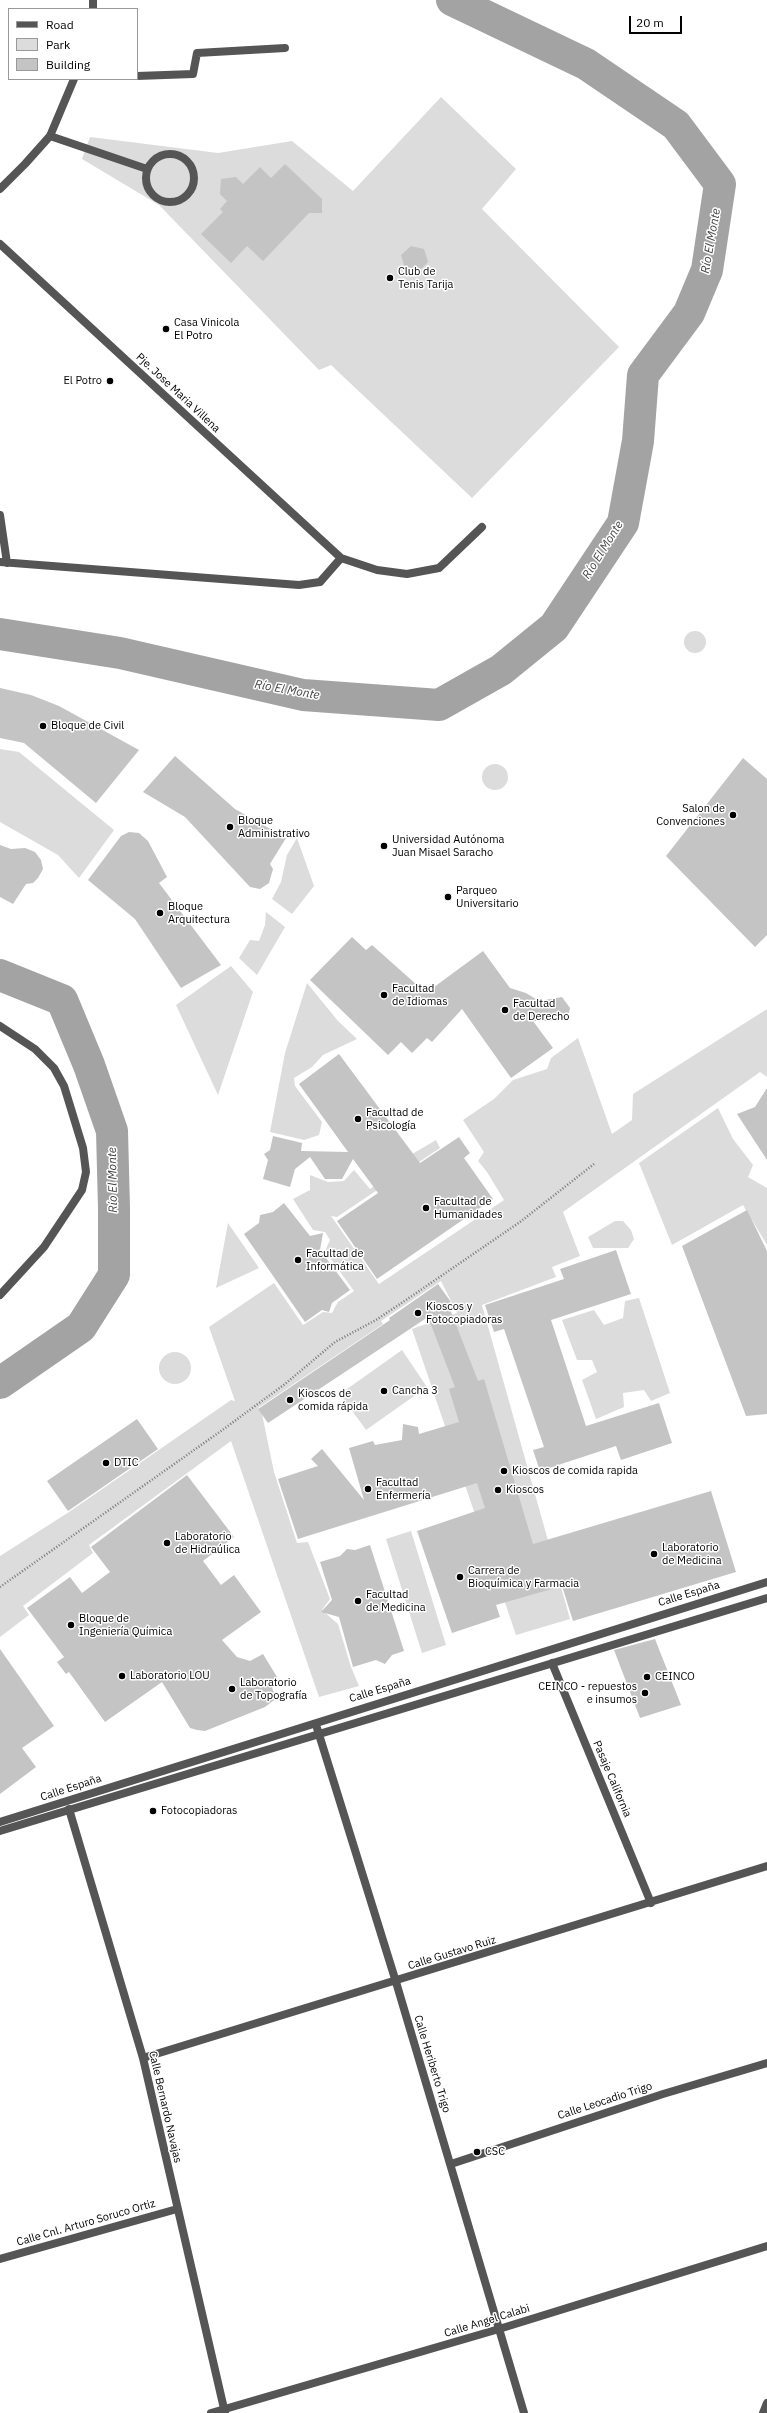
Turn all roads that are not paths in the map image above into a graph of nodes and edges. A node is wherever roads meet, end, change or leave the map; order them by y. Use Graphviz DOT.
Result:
graph roads {
  1 [pos="285,48"];
  2 [pos="138,76"];
  3 [pos="74,80"];
  4 [pos="50,136"];
  5 [pos="147,169"];
  6 [pos="0,188"];
  7 [pos="0,236"];
  8 [pos="0,243"];
  9 [pos="0,515"];
  10 [pos="482,527"];
  11 [pos="341,558"];
  12 [pos="3,563"];
  13 [pos="0,1026"];
  14 [pos="0,1295"];
  15 [pos="767,1582"];
  16 [pos="767,1598"];
  17 [pos="552,1663"];
  18 [pos="316,1722"];
  19 [pos="318,1733"];
  20 [pos="69,1809"];
  21 [pos="0,1822"];
  22 [pos="0,1832"];
  23 [pos="767,1866"];
  24 [pos="651,1903"];
  25 [pos="396,1982"];
  26 [pos="143,2058"];
  27 [pos="767,2063"];
  28 [pos="451,2164"];
  29 [pos="177,2209"];
  30 [pos="767,2246"];
  31 [pos="0,2259"];
  32 [pos="499,2329"];
  33 [pos="767,2403"];
  34 [pos="225,2411"];
  35 [pos="211,2413"];
  36 [pos="524,2413"];
  37 [pos="762,2413"];
  1 -- 2 [label="street"];
  3 -- 4 [label="street"];
  4 -- 5 [label="street"];
  4 -- 6 [label="street"];
  5 -- 5 [label="street"];
  7 -- 8 [label="street"];
  8 -- 11 [label="street, Pje. Jose Maria Villena"];
  9 -- 12 [label="street"];
  10 -- 11 [label="street"];
  11 -- 12 [label="street"];
  13 -- 14 [label="street"];
  15 -- 18 [label="street, Calle España"];
  16 -- 17 [label="street, Calle España"];
  17 -- 19 [label="street, Calle España"];
  17 -- 24 [label="street, Pasaje California"];
  18 -- 19 [label="street, Calle Heriberto Trigo"];
  18 -- 21 [label="street, Calle España"];
  19 -- 20 [label="street, Calle España"];
  19 -- 25 [label="street, Calle Heriberto Trigo"];
  20 -- 22 [label="street, Calle España"];
  20 -- 26 [label="street, Calle Bernardo Navajas"];
  23 -- 24 [label="street, Calle Gustavo Ruiz"];
  24 -- 25 [label="street, Calle Gustavo Ruiz"];
  25 -- 26 [label="street, Calle Gustavo Ruiz"];
  25 -- 28 [label="street, Calle Heriberto Trigo"];
  26 -- 29 [label="street, Calle Bernardo Navajas"];
  27 -- 28 [label="street, Calle Leocadio Trigo"];
  28 -- 32 [label="street, Calle Heriberto Trigo"];
  29 -- 31 [label="street, Calle Cnl. Arturo Soruco Ortiz"];
  29 -- 34 [label="street, Calle Bernardo Navajas"];
  30 -- 32 [label="street, Calle Angel Calabi"];
  32 -- 34 [label="street, Calle Angel Calabi"];
  32 -- 36 [label="street, Calle Heriberto Trigo"];
  33 -- 37 [label="street"];
  34 -- 35 [label="street, Calle Angel Calabi"];
}
